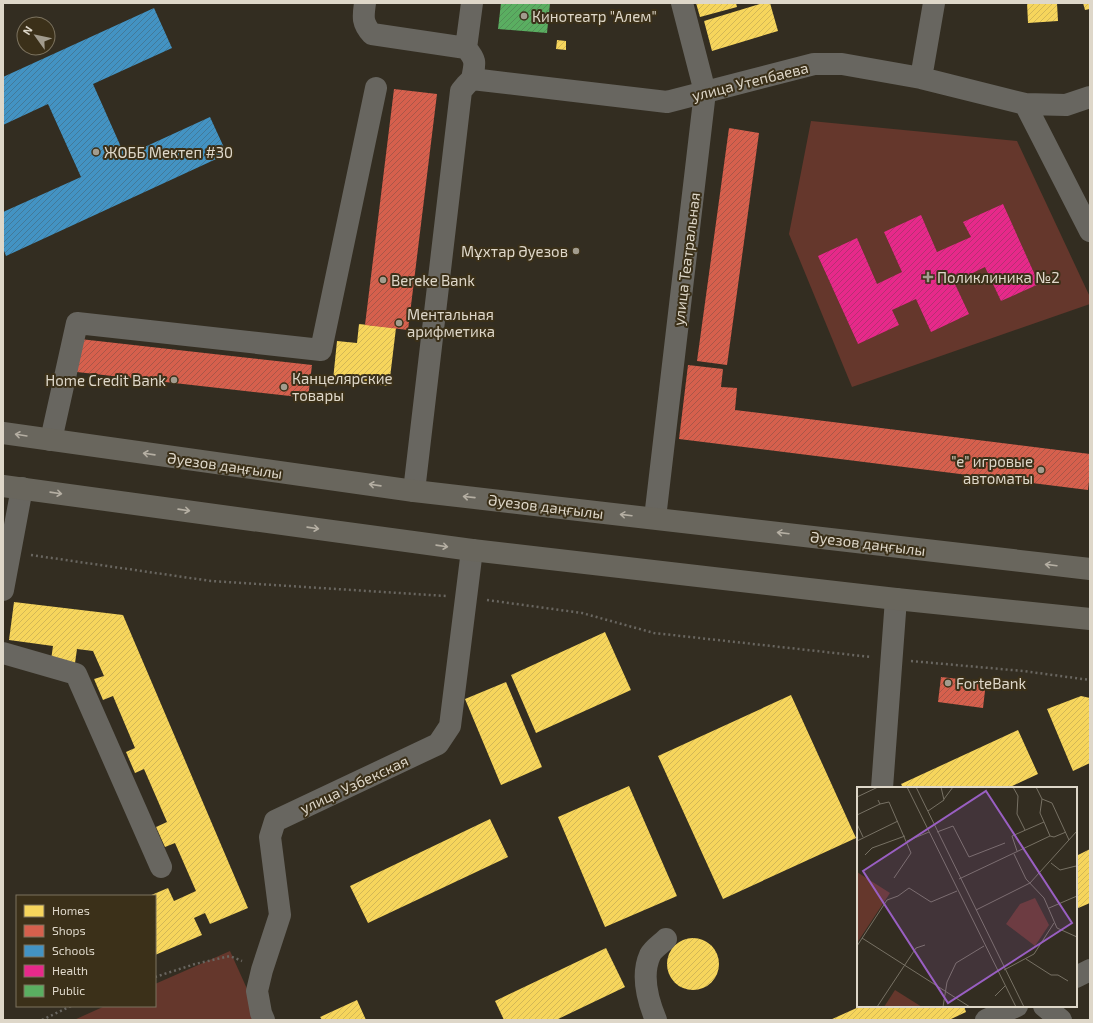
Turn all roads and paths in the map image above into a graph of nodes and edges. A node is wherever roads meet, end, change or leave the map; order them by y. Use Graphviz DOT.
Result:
graph roads {
  1 [pos="365,3"];
  2 [pos="472,3"];
  3 [pos="682,3"];
  4 [pos="934,3"];
  5 [pos="466,48"];
  6 [pos="921,78"];
  7 [pos="472,79"];
  8 [pos="376,88"];
  9 [pos="706,92"];
  10 [pos="1090,97"];
  11 [pos="1025,104"];
  12 [pos="1090,231"];
  13 [pos="3,433"];
  14 [pos="51,440"];
  15 [pos="12,487"];
  16 [pos="414,491"];
  17 [pos="655,518"];
  18 [pos="472,550"];
  19 [pos="10,552"];
  20 [pos="1090,569"];
  21 [pos="3,590"];
  22 [pos="466,597"];
  23 [pos="896,599"];
  24 [pos="1090,619"];
  25 [pos="3,653"];
  26 [pos="892,659"];
  27 [pos="1090,680"];
  28 [pos="882,787"];
  29 [pos="161,867"];
  30 [pos="666,939"];
  31 [pos="262,970"];
  32 [pos="1090,970"];
  33 [pos="1077,976"];
  34 [pos="156,978"];
  35 [pos="69,1007"];
  36 [pos="1015,1007"];
  37 [pos="1045,1007"];
  38 [pos="42,1020"];
  39 [pos="264,1020"];
  40 [pos="656,1020"];
  41 [pos="986,1020"];
  42 [pos="1060,1020"];
  1 -- 5 [label="street"];
  2 -- 5 [label="street"];
  3 -- 9 [label="street, улица Театральная"];
  4 -- 6 [label="street"];
  5 -- 7 [label="street"];
  6 -- 9 [label="street, улица Утепбаева"];
  6 -- 11 [label="street, улица Утепбаева"];
  7 -- 9 [label="street, улица Утепбаева"];
  7 -- 16 [label="street"];
  8 -- 14 [label="street"];
  9 -- 17 [label="street, улица Театральная"];
  10 -- 11 [label="street, улица Утепбаева"];
  11 -- 12 [label="street"];
  14 -- 13 [label="main road, Әуезов даңғылы, one-way"];
  16 -- 14 [label="main road, Әуезов даңғылы, one-way"];
  15 -- 18 [label="main road, one-way"];
  15 -- 19 [label="street"];
  17 -- 16 [label="main road, Әуезов даңғылы, one-way"];
  20 -- 17 [label="main road, Әуезов даңғылы, one-way"];
  18 -- 22 [label="street, улица Узбекская"];
  18 -- 23 [label="main road"];
  19 -- 21 [label="street"];
  19 -- 22 [label="path"];
  22 -- 26 [label="path"];
  22 -- 31 [label="street, улица Узбекская"];
  23 -- 24 [label="main road"];
  23 -- 26 [label="street"];
  25 -- 29 [label="street"];
  26 -- 27 [label="path"];
  26 -- 28 [label="street"];
  30 -- 40 [label="street"];
  31 -- 34 [label="path"];
  31 -- 39 [label="street, улица Узбекская"];
  32 -- 33 [label="street"];
  35 -- 38 [label="path"];
  36 -- 41 [label="street"];
  37 -- 42 [label="street"];
}
